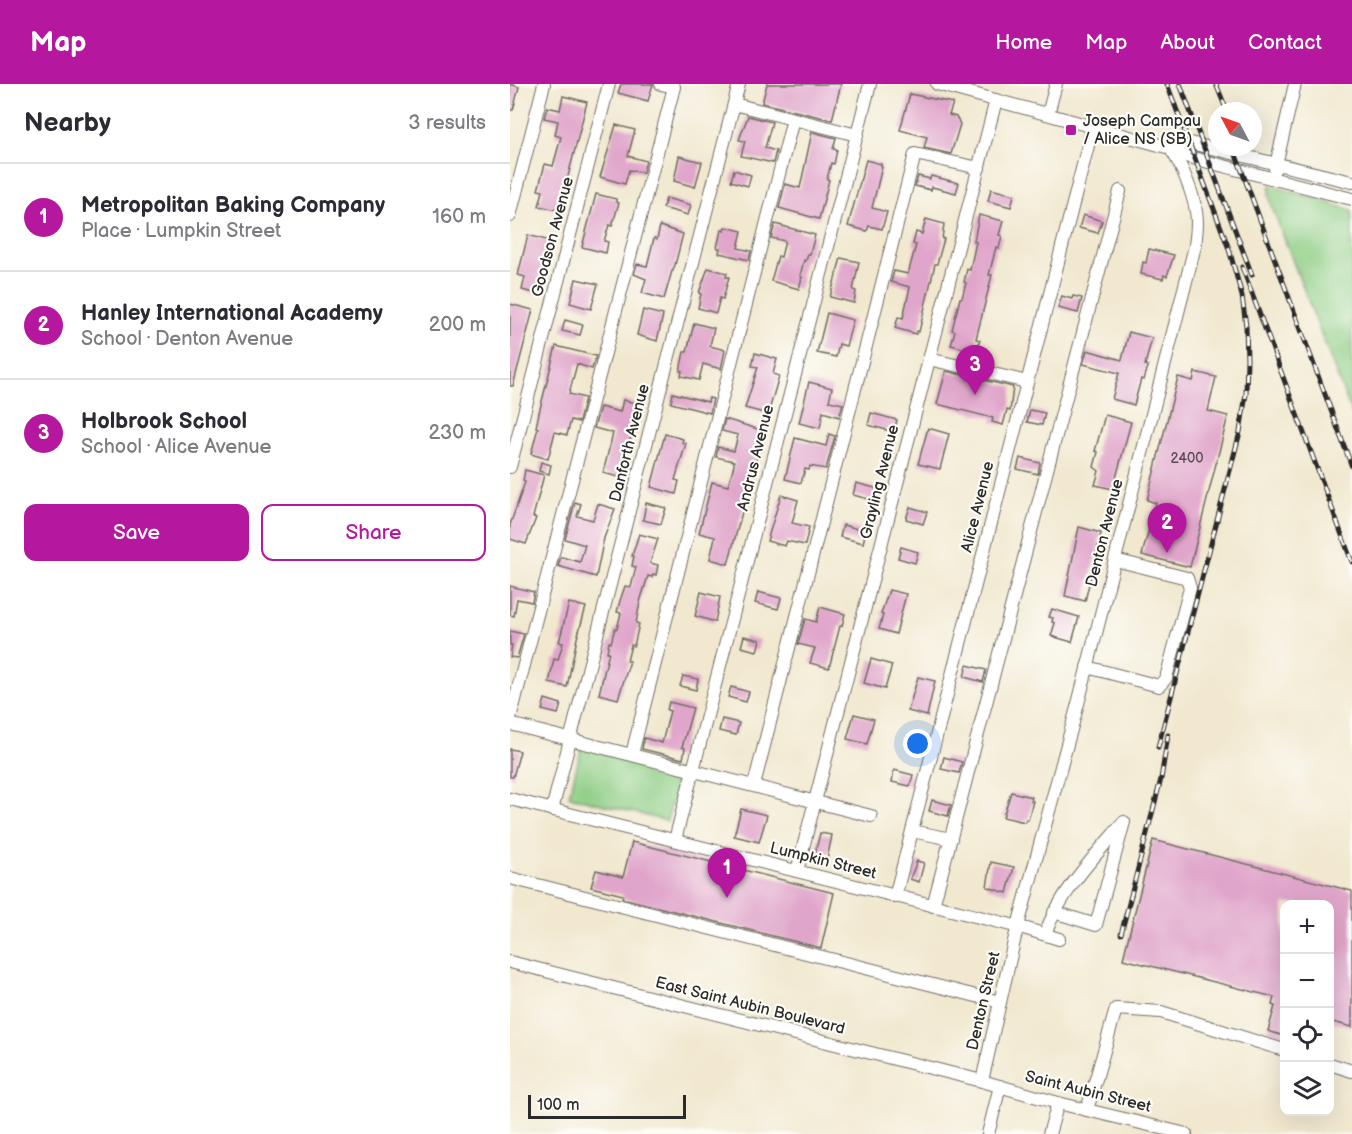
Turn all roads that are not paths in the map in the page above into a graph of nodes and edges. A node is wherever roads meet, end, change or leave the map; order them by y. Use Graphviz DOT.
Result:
graph roads {
  1 [pos="544,84"];
  2 [pos="609,84"];
  3 [pos="661,84"];
  4 [pos="739,84"];
  5 [pos="870,84"];
  6 [pos="937,84"];
  7 [pos="1056,84"];
  8 [pos="1295,84"];
  9 [pos="996,100"];
  10 [pos="734,104"];
  11 [pos="1048,114"];
  12 [pos="794,119"];
  13 [pos="1093,126"];
  14 [pos="857,135"];
  15 [pos="1170,148"];
  16 [pos="1276,163"];
  17 [pos="979,168"];
  18 [pos="1273,179"];
  19 [pos="1352,182"];
  20 [pos="1120,191"];
  21 [pos="1352,199"];
  22 [pos="510,216"];
  23 [pos="928,360"];
  24 [pos="1027,382"];
  25 [pos="510,467"];
  26 [pos="1115,560"];
  27 [pos="1087,667"];
  28 [pos="510,722"];
  29 [pos="571,738"];
  30 [pos="632,754"];
  31 [pos="693,770"];
  32 [pos="754,785"];
  33 [pos="510,799"];
  34 [pos="815,801"];
  35 [pos="552,810"];
  36 [pos="872,816"];
  37 [pos="912,831"];
  38 [pos="951,839"];
  39 [pos="675,840"];
  40 [pos="797,872"];
  41 [pos="510,878"];
  42 [pos="896,897"];
  43 [pos="933,906"];
  44 [pos="1054,912"];
  45 [pos="1018,928"];
  46 [pos="1045,934"];
  47 [pos="1059,939"];
  48 [pos="510,962"];
  49 [pos="1000,1002"];
  50 [pos="1280,1049"];
  51 [pos="1334,1066"];
  52 [pos="1352,1071"];
  53 [pos="982,1082"];
  54 [pos="1000,1086"];
  55 [pos="1058,1103"];
  56 [pos="1087,1110"];
  57 [pos="988,1134"];
  58 [pos="1049,1134"];
  59 [pos="1186,1134"];
  1 -- 22 [label="street"];
  2 -- 25 [label="street, Goodson Avenue"];
  3 -- 28 [label="street"];
  4 -- 10 [label="street, Danforth Avenue"];
  5 -- 14 [label="street, Andrus Avenue"];
  6 -- 9 [label="street"];
  7 -- 11 [label="street"];
  8 -- 16 [label="street"];
  9 -- 11 [label="street"];
  9 -- 17 [label="street, Grayling Avenue"];
  10 -- 12 [label="street"];
  10 -- 29 [label="street, Danforth Avenue"];
  11 -- 13 [label="street"];
  12 -- 14 [label="street"];
  12 -- 30 [label="street"];
  13 -- 15 [label="street"];
  13 -- 24 [label="street, Alice Avenue"];
  14 -- 31 [label="street, Andrus Avenue"];
  15 -- 16 [label="street"];
  15 -- 18 [label="street"];
  15 -- 26 [label="street, Denton Avenue"];
  16 -- 18 [label="street"];
  16 -- 19 [label="street"];
  17 -- 23 [label="street, Grayling Avenue"];
  17 -- 32 [label="street"];
  18 -- 21 [label="street"];
  20 -- 38 [label="street"];
  23 -- 24 [label="street"];
  23 -- 34 [label="street, Grayling Avenue"];
  24 -- 37 [label="street, Alice Avenue"];
  26 -- 27 [label="street, Denton Avenue"];
  26 -- 27 [label="street"];
  27 -- 45 [label="street, Denton Avenue"];
  28 -- 29 [label="street"];
  29 -- 30 [label="street"];
  29 -- 35 [label="street, Danforth Avenue"];
  30 -- 31 [label="street"];
  31 -- 32 [label="street"];
  31 -- 39 [label="street, Andrus Avenue"];
  32 -- 34 [label="street"];
  33 -- 35 [label="street, Lumpkin Street"];
  34 -- 36 [label="street"];
  34 -- 40 [label="street, Grayling Avenue"];
  35 -- 39 [label="street, Lumpkin Street"];
  37 -- 38 [label="street"];
  37 -- 42 [label="street, Alice Avenue"];
  38 -- 43 [label="street"];
  39 -- 40 [label="street, Lumpkin Street"];
  40 -- 42 [label="street, Lumpkin Street"];
  41 -- 49 [label="street"];
  42 -- 43 [label="street, Lumpkin Street"];
  43 -- 45 [label="street, Lumpkin Street"];
  44 -- 44 [label="street"];
  44 -- 46 [label="street"];
  45 -- 46 [label="street, Lumpkin Street"];
  45 -- 49 [label="street, Denton Street"];
  46 -- 47 [label="street, Lumpkin Street"];
  48 -- 53 [label="street, East Saint Aubin Boulevard"];
  49 -- 53 [label="street, Denton Street"];
  50 -- 56 [label="street"];
  51 -- 52 [label="street"];
  53 -- 54 [label="street, Saint Aubin Street"];
  54 -- 55 [label="street, Saint Aubin Street"];
  54 -- 57 [label="street"];
  55 -- 56 [label="street, Saint Aubin Street"];
  55 -- 58 [label="street"];
  56 -- 59 [label="street, Saint Aubin Street"];
}
